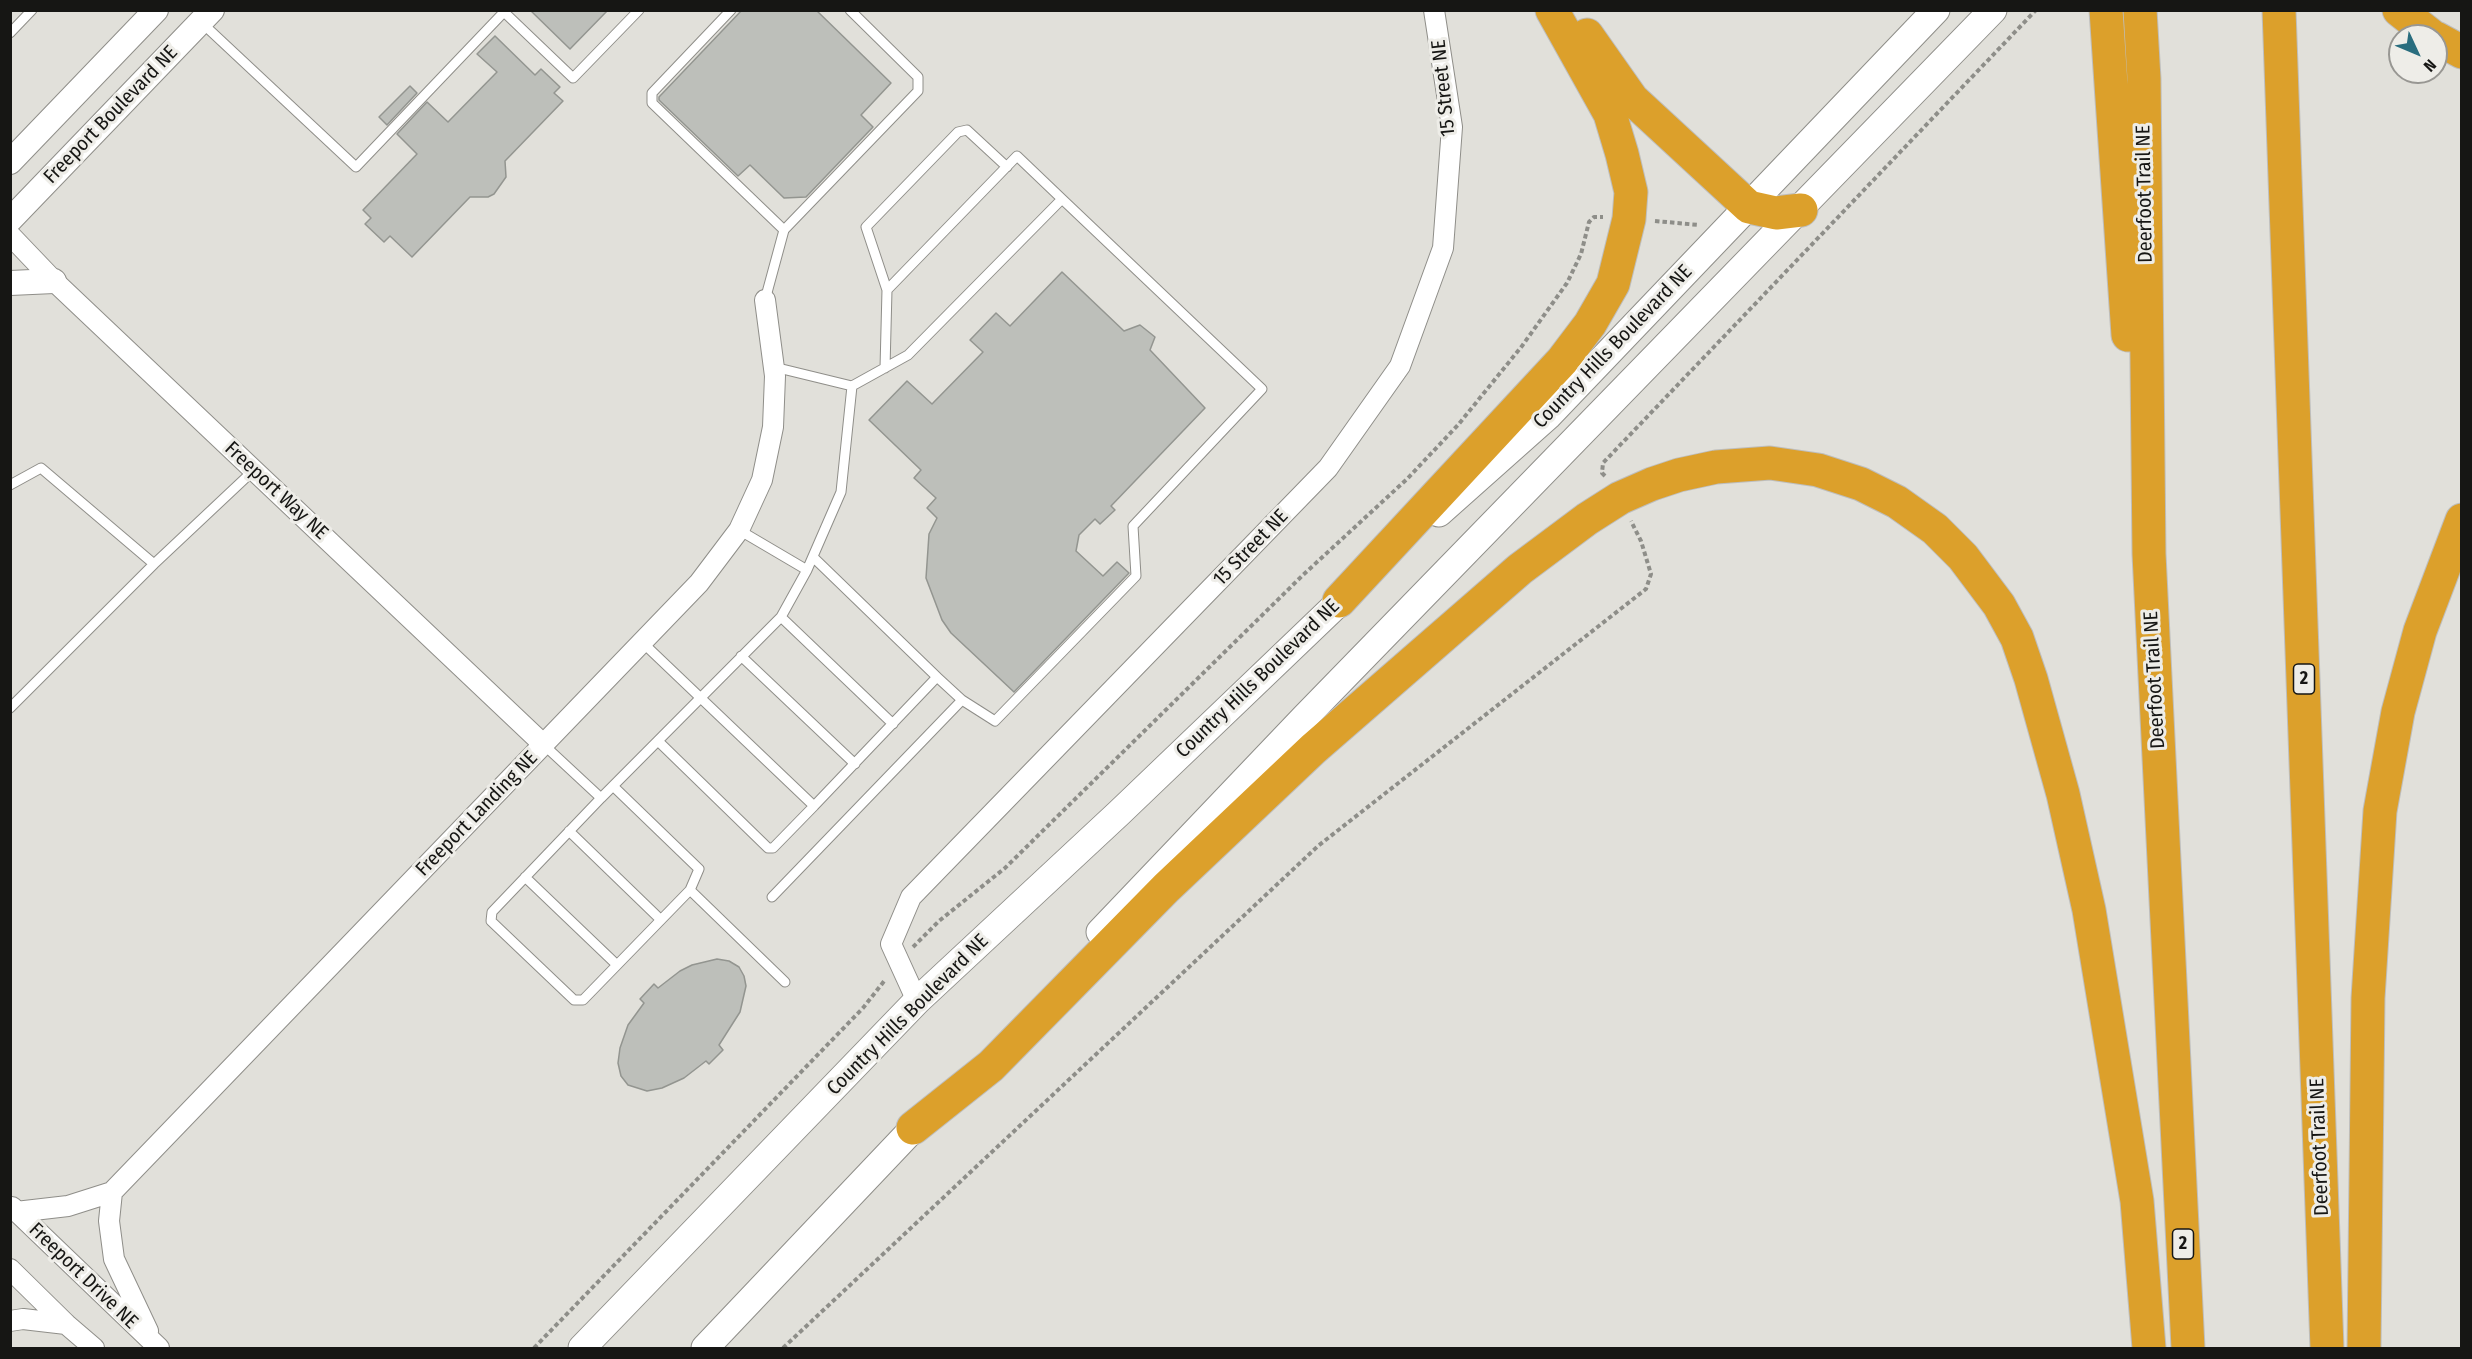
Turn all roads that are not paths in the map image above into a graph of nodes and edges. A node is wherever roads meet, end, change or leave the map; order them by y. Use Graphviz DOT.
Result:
graph roads {
  1 [pos="32,10"];
  2 [pos="156,10"];
  3 [pos="639,10"];
  4 [pos="732,10"];
  5 [pos="850,10"];
  6 [pos="1434,10"];
  7 [pos="1552,10"];
  8 [pos="1575,10"];
  9 [pos="1936,10"];
  10 [pos="1993,10"];
  11 [pos="2106,10"];
  12 [pos="2140,10"];
  13 [pos="2279,10"];
  14 [pos="2399,10"];
  15 [pos="503,11"];
  16 [pos="207,16"];
  17 [pos="2417,24"];
  18 [pos="10,33"];
  19 [pos="2448,44"];
  20 [pos="2462,52"];
  21 [pos="44,126"];
  22 [pos="10,136"];
  23 [pos="10,162"];
  24 [pos="1006,167"];
  25 [pos="1062,199"];
  26 [pos="1749,207"];
  27 [pos="1801,210"];
  28 [pos="10,220"];
  29 [pos="784,230"];
  30 [pos="10,235"];
  31 [pos="54,280"];
  32 [pos="10,283"];
  33 [pos="887,290"];
  34 [pos="765,300"];
  35 [pos="774,368"];
  36 [pos="885,368"];
  37 [pos="852,386"];
  38 [pos="254,470"];
  39 [pos="10,485"];
  40 [pos="2462,520"];
  41 [pos="739,530"];
  42 [pos="2149,554"];
  43 [pos="813,557"];
  44 [pos="154,564"];
  45 [pos="807,570"];
  46 [pos="1339,601"];
  47 [pos="781,616"];
  48 [pos="642,642"];
  49 [pos="741,656"];
  50 [pos="937,677"];
  51 [pos="700,697"];
  52 [pos="962,700"];
  53 [pos="10,708"];
  54 [pos="894,724"];
  55 [pos="658,741"];
  56 [pos="544,745"];
  57 [pos="855,764"];
  58 [pos="613,786"];
  59 [pos="601,798"];
  60 [pos="814,806"];
  61 [pos="569,831"];
  62 [pos="525,877"];
  63 [pos="690,890"];
  64 [pos="772,897"];
  65 [pos="661,920"];
  66 [pos="617,965"];
  67 [pos="785,982"];
  68 [pos="917,1001"];
  69 [pos="914,1128"];
  70 [pos="112,1192"];
  71 [pos="13,1209"];
  72 [pos="10,1269"];
  73 [pos="10,1321"];
  74 [pos="610,1321"];
  75 [pos="66,1324"];
  76 [pos="158,1347"];
  77 [pos="94,1348"];
  78 [pos="582,1348"];
  79 [pos="597,1348"];
  80 [pos="705,1348"];
  81 [pos="2149,1348"];
  82 [pos="2188,1348"];
  83 [pos="2327,1348"];
  84 [pos="2364,1348"];
  1 -- 18 [label="lane"];
  2 -- 21 [label="street, Freeport Boulevard NE"];
  3 -- 15 [label="lane"];
  4 -- 29 [label="lane"];
  5 -- 29 [label="lane"];
  6 -- 68 [label="street, 15 Street NE"];
  7 -- 46 [label="highway"];
  8 -- 26 [label="highway"];
  9 -- 26 [label="main road, Country Hills Boulevard NE"];
  10 -- 27 [label="main road, Country Hills Boulevard NE"];
  11 -- 42 [label="highway"];
  12 -- 42 [label="highway, Deerfoot Trail NE / 2"];
  13 -- 83 [label="highway, Deerfoot Trail NE / 2"];
  14 -- 17 [label="highway"];
  15 -- 16 [label="lane"];
  16 -- 28 [label="street, Freeport Boulevard NE"];
  19 -- 20 [label="highway"];
  21 -- 22 [label="street"];
  21 -- 23 [label="street, Freeport Boulevard NE"];
  24 -- 25 [label="lane"];
  24 -- 33 [label="lane"];
  24 -- 33 [label="lane"];
  25 -- 36 [label="lane"];
  25 -- 52 [label="lane"];
  26 -- 27 [label="highway"];
  26 -- 46 [label="main road, Country Hills Boulevard NE"];
  27 -- 69 [label="main road, Country Hills Boulevard NE"];
  29 -- 34 [label="lane"];
  30 -- 31 [label="street, Freeport Way NE"];
  31 -- 32 [label="street"];
  31 -- 38 [label="street, Freeport Way NE"];
  33 -- 36 [label="lane"];
  34 -- 35 [label="street, Freeport Landing NE"];
  35 -- 37 [label="lane"];
  35 -- 41 [label="street, Freeport Landing NE"];
  36 -- 37 [label="lane"];
  37 -- 43 [label="lane"];
  38 -- 44 [label="lane"];
  38 -- 56 [label="street, Freeport Way NE"];
  39 -- 44 [label="lane"];
  40 -- 84 [label="highway"];
  41 -- 45 [label="lane"];
  41 -- 48 [label="street, Freeport Landing NE"];
  42 -- 82 [label="highway, Deerfoot Trail NE / 2"];
  43 -- 45 [label="lane"];
  43 -- 50 [label="lane"];
  44 -- 53 [label="lane"];
  45 -- 47 [label="lane"];
  46 -- 68 [label="main road, Country Hills Boulevard NE"];
  47 -- 49 [label="lane"];
  47 -- 54 [label="lane"];
  48 -- 51 [label="lane"];
  48 -- 56 [label="street, Freeport Landing NE"];
  49 -- 51 [label="lane"];
  49 -- 57 [label="lane"];
  50 -- 52 [label="lane"];
  50 -- 54 [label="lane"];
  51 -- 55 [label="lane"];
  51 -- 60 [label="lane"];
  52 -- 64 [label="lane"];
  54 -- 57 [label="lane"];
  55 -- 58 [label="lane"];
  55 -- 60 [label="lane"];
  56 -- 59 [label="lane"];
  56 -- 70 [label="street, Freeport Landing NE"];
  57 -- 60 [label="lane"];
  58 -- 59 [label="lane"];
  58 -- 63 [label="lane"];
  59 -- 61 [label="lane"];
  61 -- 62 [label="lane"];
  61 -- 65 [label="lane"];
  62 -- 66 [label="lane"];
  62 -- 66 [label="lane"];
  63 -- 65 [label="lane"];
  63 -- 67 [label="lane"];
  65 -- 66 [label="lane"];
  68 -- 74 [label="main road, Country Hills Boulevard NE"];
  69 -- 80 [label="main road, Country Hills Boulevard NE"];
  69 -- 81 [label="highway"];
  70 -- 71 [label="street, Freeport Landing NE"];
  70 -- 76 [label="street, Freeport Drive NE"];
  71 -- 76 [label="street, Freeport Drive NE"];
  72 -- 75 [label="street"];
  73 -- 75 [label="street"];
  74 -- 78 [label="main road, Country Hills Boulevard NE"];
  74 -- 79 [label="main road"];
  75 -- 77 [label="street"];
}
